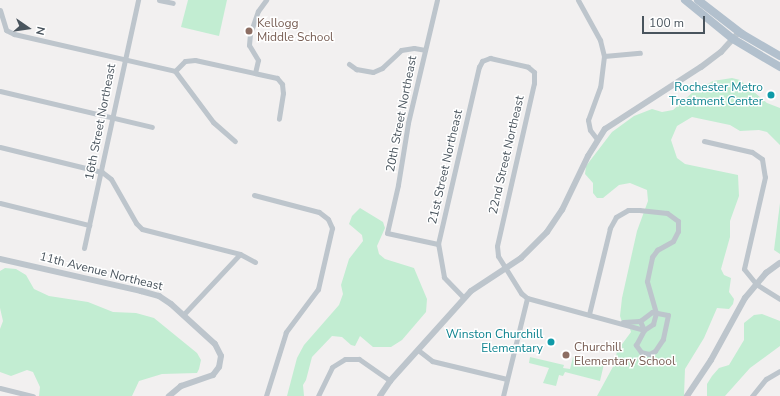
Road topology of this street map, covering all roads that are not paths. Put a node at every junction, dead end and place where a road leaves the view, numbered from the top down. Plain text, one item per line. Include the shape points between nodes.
1 (138, 0) edge
2 (159, 0) edge
3 (266, 0) edge
4 (437, 0) edge
5 (578, 0) edge
6 (685, 0) edge
7 (172, 3) dead end
8 (700, 3) edge
9 (0, 10) edge
10 (739, 32) junction
11 (733, 39) junction
12 (425, 50) junction
13 (640, 53) dead end
14 (604, 56) junction
15 (780, 56) edge
16 (124, 59) junction
17 (509, 62) joint
18 (349, 64) dead end
19 (780, 67) edge
20 (175, 71) junction
21 (255, 73) junction
22 (0, 91) edge
23 (113, 118) junction
24 (279, 119) dead end
25 (152, 127) dead end
26 (596, 140) junction
27 (235, 141) dead end
28 (704, 141) dead end
29 (0, 147) edge
30 (102, 172) junction
31 (254, 195) dead end
32 (0, 203) edge
33 (89, 225) junction
34 (438, 244) junction
35 (84, 248) dead end
36 (240, 254) junction
37 (0, 259) edge
38 (256, 262) dead end
39 (780, 263) edge
40 (505, 268) junction
41 (756, 284) junction
42 (464, 298) junction
43 (527, 298) junction
44 (780, 299) edge
45 (656, 313) junction
46 (590, 314) junction
47 (183, 315) junction
48 (640, 321) junction
49 (623, 322) junction
50 (644, 330) junction
51 (418, 350) junction
52 (780, 371) edge
53 (507, 379) junction
54 (390, 381) junction
55 (0, 388) edge
56 (34, 396) edge
57 (169, 396) edge
58 (266, 396) edge
59 (318, 396) edge
60 (380, 396) edge
61 (503, 396) edge
62 (687, 396) edge
63 (752, 396) edge

1 - 16 street, 16th Street Northeast
2 - 7 street
3 - 21 street via 258,12 250,34 249,45 258,60
4 - 12 street, 20th Street Northeast
5 - 14 street via 600,40
6 - 8 main road
8 - 10 main road
8 - 11 main road
9 - 16 street via 9,32
10 - 11 street
10 - 15 main road
11 - 19 main road
11 - 26 street via 702,67 615,120
12 - 18 street via 401,50 382,68 373,72 356,69
12 - 34 street, 20th Street Northeast via 387,233
13 - 14 street
14 - 26 street via 600,87 588,120
16 - 20 street
16 - 23 street, 16th Street Northeast
17 - 34 street, 21st Street Northeast via 485,58 480,64
17 - 40 street, 22nd Street Northeast via 532,69 535,77 498,238 496,251
20 - 21 street via 182,64 192,60
20 - 27 street via 213,122
21 - 24 street via 277,78 282,84 283,98
22 - 23 street
23 - 25 street
23 - 30 street, 16th Street Northeast
26 - 40 street via 556,220 530,250
28 - 41 street via 752,152 758,155 764,165 765,177 744,264 746,273
29 - 30 street
30 - 33 street, 16th Street Northeast
30 - 36 street via 111,179 136,223 142,228
31 - 58 street via 319,212 328,219 332,228 318,289 286,332
32 - 33 street
33 - 35 street, 16th Street Northeast
34 - 42 street, 21st Street Northeast via 444,277
36 - 38 street
36 - 47 street
37 - 47 street, 11th Avenue Northeast via 151,294 166,300
39 - 41 street
40 - 42 street via 479,284
40 - 43 street
41 - 44 street
41 - 62 street
42 - 51 street
43 - 46 street
43 - 53 street
45 - 46 street via 647,282 652,257 657,250 673,241 679,225 671,214 628,210 612,222
45 - 48 street via 649,313
45 - 50 street via 652,324
45 - 50 street via 666,313 669,319 659,347 649,354 641,352 636,345
46 - 49 street
47 - 57 street, 11th Avenue Northeast via 218,348 220,361 213,375 181,386
48 - 49 street
48 - 50 street
49 - 50 street via 628,327
51 - 53 street via 432,361
51 - 54 street
52 - 63 street via 766,379
53 - 61 street
54 - 59 street via 360,359 345,359 332,367
54 - 60 street
55 - 56 street

